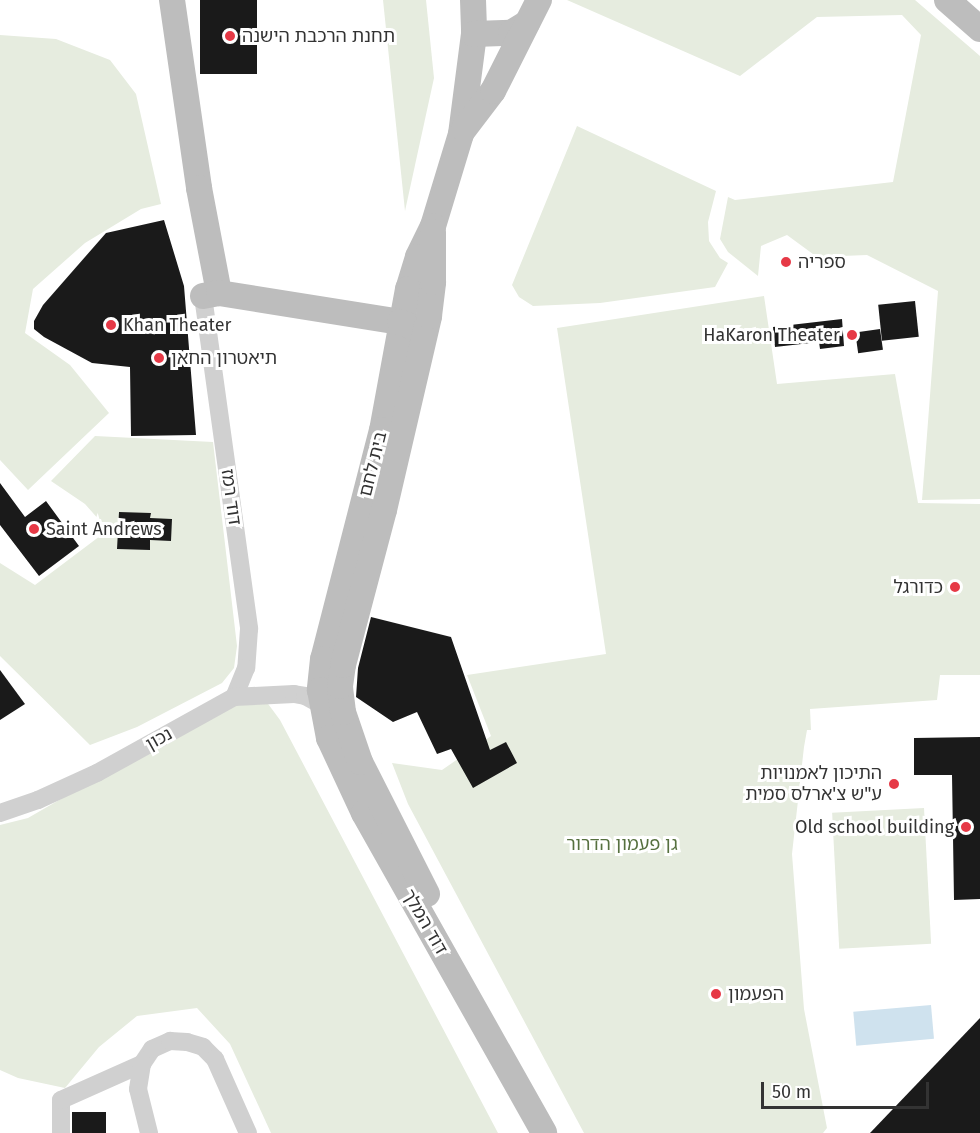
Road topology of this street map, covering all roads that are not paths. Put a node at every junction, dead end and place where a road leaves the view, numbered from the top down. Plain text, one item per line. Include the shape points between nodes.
1 (172, 0) edge
2 (473, 0) edge
3 (539, 0) edge
4 (947, 0) edge
5 (527, 23) junction
6 (980, 29) edge
7 (474, 34) junction
8 (461, 134) junction
9 (433, 226) junction
10 (211, 294) junction
11 (400, 322) junction
12 (425, 335) junction
13 (234, 696) junction
14 (331, 704) junction
15 (0, 813) edge
16 (142, 1064) junction
17 (61, 1133) edge
18 (149, 1133) edge
19 (248, 1133) edge
20 (544, 1133) edge
21 (561, 1133) edge

1 - 10 street, דוד רמז
2 - 7 street, בית לחם
3 - 5 street
4 - 6 street
5 - 7 street via 511,33
5 - 8 street via 493,91
7 - 8 street, בית לחם via 478,73 467,101
8 - 9 street, בית לחם
9 - 11 street, בית לחם via 413,271
9 - 12 street, בית לחם via 433,282
10 - 11 street
10 - 13 street, דוד רמז via 249,629 246,668
11 - 12 street
11 - 14 street, בית לחם via 382,430 323,659 320,678
12 - 14 street, בית לחם via 384,510
13 - 14 street, נכון via 294,694
13 - 15 street, נכון via 96,773
14 - 20 street, דוד המלך via 334,751 364,813
14 - 21 street, דוד המלך via 390,823
16 - 17 street via 61,1100
16 - 18 street via 138,1089
16 - 19 street via 152,1049 170,1041 203,1047 215,1059

